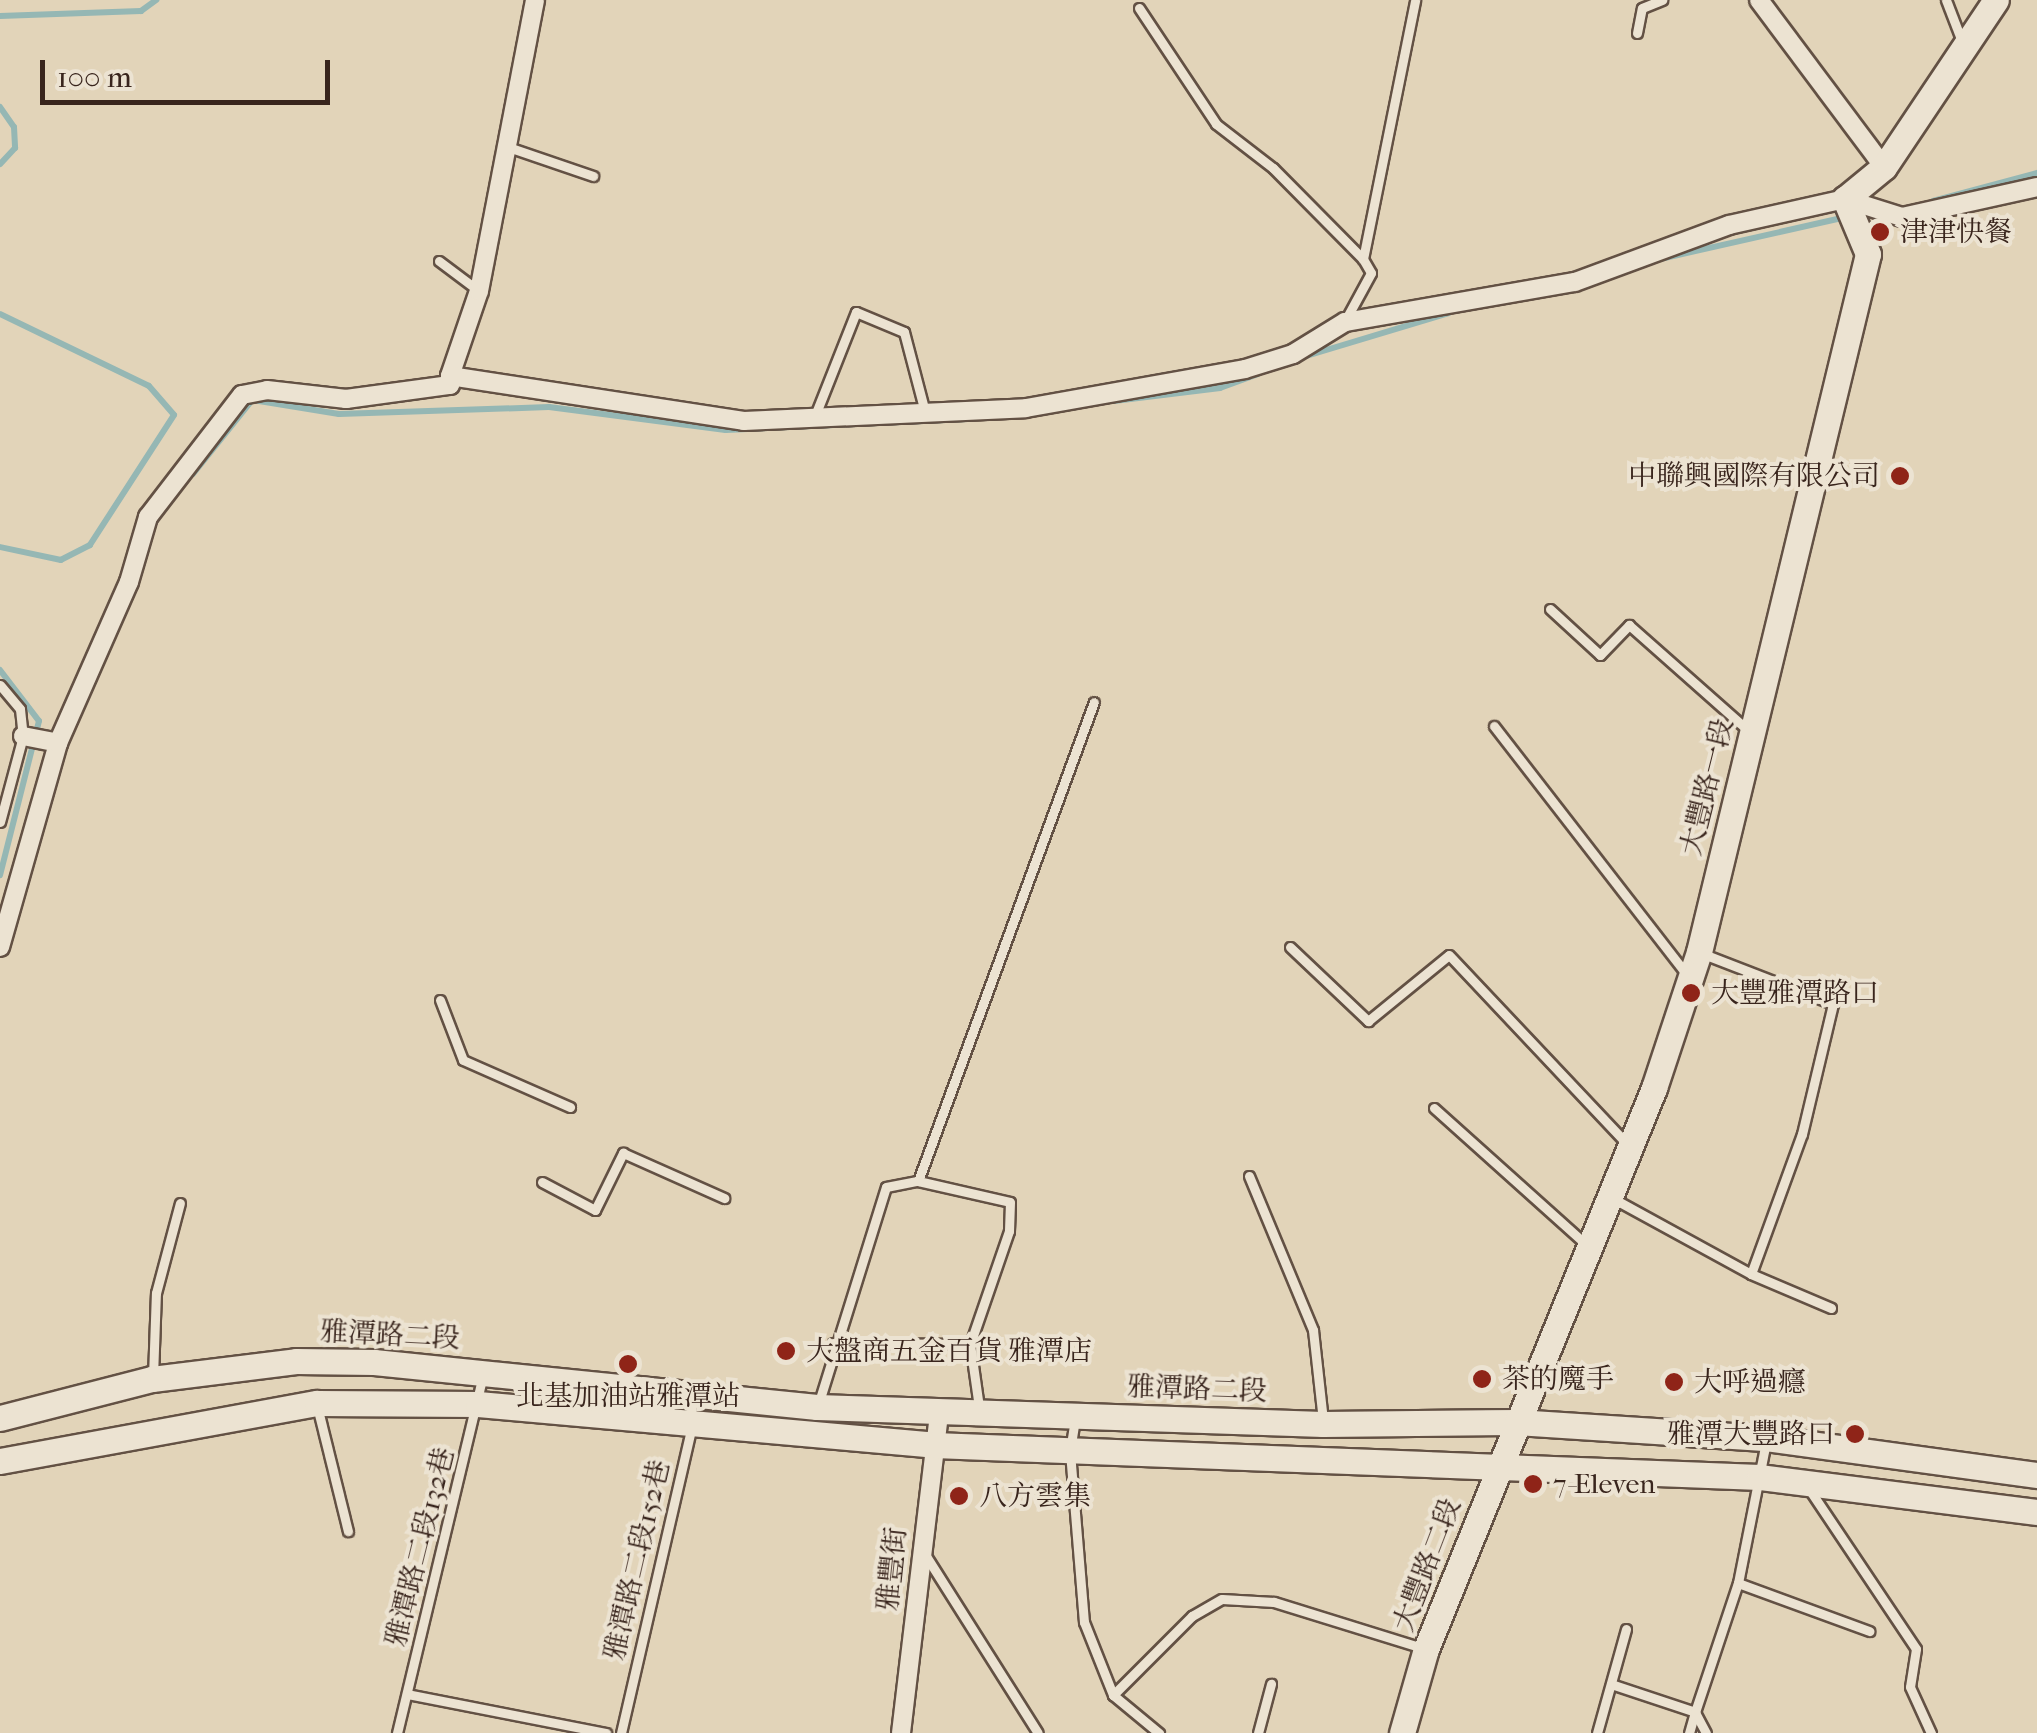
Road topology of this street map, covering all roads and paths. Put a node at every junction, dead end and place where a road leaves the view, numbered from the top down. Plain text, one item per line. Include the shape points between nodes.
1 (536, 0) edge
2 (1415, 0) edge
3 (1662, 0) edge
4 (1759, 0) edge
5 (1946, 0) edge
6 (1996, 0) edge
7 (1139, 8) dead end
8 (1637, 33) dead end
9 (1964, 47) junction
10 (508, 147) junction
11 (1884, 167) junction
12 (593, 176) dead end
13 (2037, 187) edge
14 (1845, 199) junction
15 (1363, 259) junction
16 (439, 261) dead end
17 (479, 290) junction
18 (1345, 322) junction
19 (450, 376) junction
20 (926, 415) junction
21 (813, 420) junction
22 (1550, 609) dead end
23 (0, 685) edge
24 (1094, 702) dead end
25 (1494, 726) dead end
26 (1752, 734) junction
27 (23, 736) junction
28 (58, 743) junction
29 (0, 822) edge
30 (0, 947) edge
31 (1290, 948) dead end
32 (1699, 952) junction
33 (1690, 978) junction
34 (440, 1000) dead end
35 (570, 1107) dead end
36 (1434, 1108) dead end
37 (1630, 1147) junction
38 (1250, 1176) dead end
39 (918, 1180) junction
40 (542, 1182) dead end
41 (1611, 1197) junction
42 (724, 1198) dead end
43 (180, 1203) dead end
44 (1590, 1248) junction
45 (1750, 1274) junction
46 (1832, 1308) dead end
47 (833, 1343) junction
48 (970, 1344) junction
49 (483, 1370) junction
50 (152, 1380) junction
51 (691, 1397) junction
52 (316, 1403) junction
53 (478, 1404) junction
54 (817, 1407) junction
55 (938, 1412) junction
56 (980, 1412) junction
57 (1075, 1414) junction
58 (0, 1418) edge
59 (1517, 1422) junction
60 (1323, 1424) junction
61 (692, 1426) junction
62 (1766, 1438) junction
63 (934, 1445) junction
64 (1070, 1452) junction
65 (0, 1462) edge
66 (1497, 1469) junction
67 (2037, 1474) edge
68 (1758, 1477) junction
69 (1805, 1483) junction
70 (2037, 1512) edge
71 (348, 1530) dead end
72 (922, 1549) junction
73 (1738, 1583) junction
74 (1626, 1629) dead end
75 (1868, 1630) dead end
76 (1426, 1649) junction
77 (1271, 1684) dead end
78 (1611, 1684) junction
79 (408, 1694) junction
80 (1113, 1695) junction
81 (1695, 1712) junction
82 (397, 1733) edge
83 (606, 1733) edge
84 (621, 1733) edge
85 (901, 1733) edge
86 (1038, 1733) edge
87 (1158, 1733) edge
88 (1258, 1733) edge
89 (1402, 1733) edge
90 (1597, 1733) edge
91 (1689, 1733) edge
92 (1706, 1733) edge
93 (1930, 1733) edge

1 - 10 street
2 - 15 lane
3 - 8 lane via 1642,8
4 - 11 street
5 - 9 lane
6 - 9 street
7 - 15 lane via 1216,124 1273,168
9 - 11 street
10 - 12 lane
10 - 17 street
11 - 14 street
13 - 14 street via 1902,217
14 - 18 street via 1728,225 1575,282
14 - 26 street, 大豐路一段 via 1868,254
15 - 18 lane via 1371,273
16 - 17 lane
17 - 19 street
18 - 20 street via 1294,354 1246,369 1026,408
19 - 21 street via 744,421
19 - 28 street via 450,385 346,399 268,390 242,395 148,517 129,582
20 - 21 street
20 - 21 lane via 904,332 856,312
22 - 26 lane via 1600,654 1629,625
23 - 27 lane via 20,708
24 - 39 lane
25 - 33 lane
26 - 32 street, 大豐路一段
27 - 28 street
27 - 29 lane
28 - 30 street
31 - 37 lane via 1368,1021 1448,955
32 - 33 street, 大豐路一段
32 - 45 lane via 1832,1004 1802,1134
33 - 37 street, 大豐路一段
34 - 35 lane via 463,1060
36 - 44 lane
37 - 41 street, 大豐路一段
38 - 60 lane via 1313,1330
39 - 47 lane via 886,1187
39 - 48 lane via 1010,1202 1008,1231
40 - 42 lane via 595,1210 624,1152
41 - 44 street, 大豐路一段
41 - 45 lane
43 - 50 lane via 156,1294
44 - 59 street, 大豐路一段
45 - 46 lane
47 - 48 lane
47 - 54 lane
48 - 56 lane
49 - 50 street, 雅潭路二段 via 296,1361
49 - 51 street, 雅潭路二段
49 - 53 lane, 雅潭路二段132巷
50 - 58 street, 雅潭路二段
51 - 54 street, 雅潭路二段
51 - 61 lane, 雅潭路二段152巷
52 - 53 street
52 - 65 street
52 - 71 lane
53 - 61 street
53 - 79 lane, 雅潭路二段132巷
54 - 55 street, 雅潭路二段
55 - 56 street, 雅潭路二段
55 - 63 street, 雅豐街
56 - 57 street, 雅潭路二段
57 - 60 street, 雅潭路二段
57 - 64 lane
59 - 60 street, 雅潭路二段
59 - 62 street, 雅潭路二段
59 - 66 street, 大豐路二段
61 - 63 street
61 - 84 lane, 雅潭路二段152巷
62 - 67 street, 雅潭路二段
62 - 68 lane
63 - 64 street
63 - 72 street, 雅豐街
64 - 66 street
64 - 80 lane via 1084,1622
66 - 68 street
66 - 76 street, 大豐路二段
68 - 69 street
68 - 73 lane
69 - 70 street
69 - 93 lane via 1916,1649 1910,1687
72 - 85 street, 雅豐街
72 - 86 lane
73 - 75 lane
73 - 81 lane
74 - 78 lane
76 - 80 lane via 1274,1602 1222,1599 1192,1616
76 - 89 street, 大豐路二段
77 - 88 lane
78 - 81 lane
78 - 90 lane
79 - 82 lane, 雅潭路二段132巷
79 - 83 lane
80 - 87 lane
81 - 91 lane
81 - 92 lane

